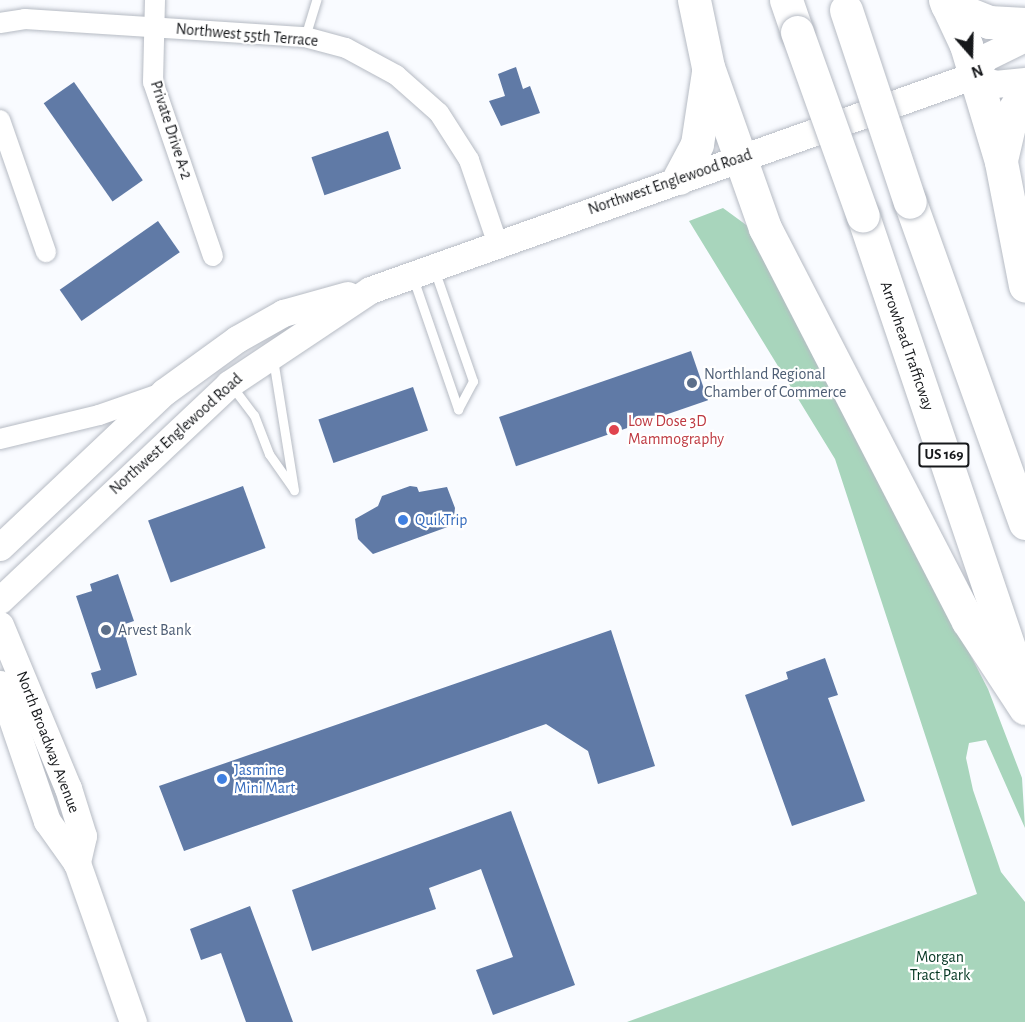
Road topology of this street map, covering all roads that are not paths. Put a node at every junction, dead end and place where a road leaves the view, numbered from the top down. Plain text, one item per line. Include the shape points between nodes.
1 (155, 0) edge
2 (316, 0) edge
3 (694, 0) edge
4 (786, 0) edge
5 (946, 3) edge
6 (845, 5) edge
7 (0, 23) edge
8 (1025, 24) edge
9 (152, 27) junction
10 (304, 37) junction
11 (1025, 38) edge
12 (708, 67) junction
13 (972, 76) junction
14 (1025, 81) edge
15 (1025, 92) edge
16 (0, 120) edge
17 (741, 158) junction
18 (1001, 162) junction
19 (679, 178) junction
20 (497, 242) junction
21 (45, 252) dead end
22 (213, 256) dead end
23 (422, 269) junction
24 (1025, 286) edge
25 (370, 290) junction
26 (272, 353) junction
27 (229, 384) junction
28 (164, 392) junction
29 (0, 439) edge
30 (1025, 524) edge
31 (0, 547) edge
32 (0, 600) edge
33 (0, 625) edge
34 (0, 684) edge
35 (1025, 694) edge
36 (5, 706) edge
37 (1025, 708) edge
38 (77, 863) junction
39 (132, 1022) edge

1 - 9 street, Private Drive A-2
2 - 10 lane
3 - 12 highway
4 - 35 highway, Arrowhead Trafficway / US 169, bridge
5 - 8 highway via 989,22
5 - 13 highway via 966,45
6 - 30 highway, US 169, bridge via 910,202
7 - 9 street, Northwest 55th Terrace via 25,19
9 - 10 street, Northwest 55th Terrace
9 - 22 street, Private Drive A-2 via 153,82
10 - 20 street, Northwest 55th Terrace via 372,59 439,113 469,160
11 - 13 main road, Northwest Englewood Road via 986,57
12 - 17 highway
12 - 19 highway via 697,144
13 - 14 main road via 995,84
13 - 17 main road, Northwest Englewood Road
13 - 18 highway
15 - 18 highway via 1012,113
16 - 21 street
17 - 19 main road, Northwest Englewood Road
17 - 37 highway via 765,228 968,621
18 - 24 highway
19 - 20 main road, Northwest Englewood Road
20 - 23 main road, Northwest Englewood Road
23 - 23 lane via 458,409 473,381
23 - 25 main road, Northwest Englewood Road
25 - 26 main road, Northwest Englewood Road
25 - 28 main road, Northwest Englewood Road via 283,313 237,339
26 - 27 main road, Northwest Englewood Road
26 - 27 lane via 294,489 269,453 254,415
27 - 32 main road, Northwest Englewood Road
28 - 29 street via 99,415
28 - 31 main road, Northwest Englewood Road
33 - 38 main road, North Broadway Avenue via 68,788 83,836
34 - 36 main road, North Broadway Avenue
36 - 38 main road, North Broadway Avenue via 47,821
38 - 39 main road, North Broadway Avenue

